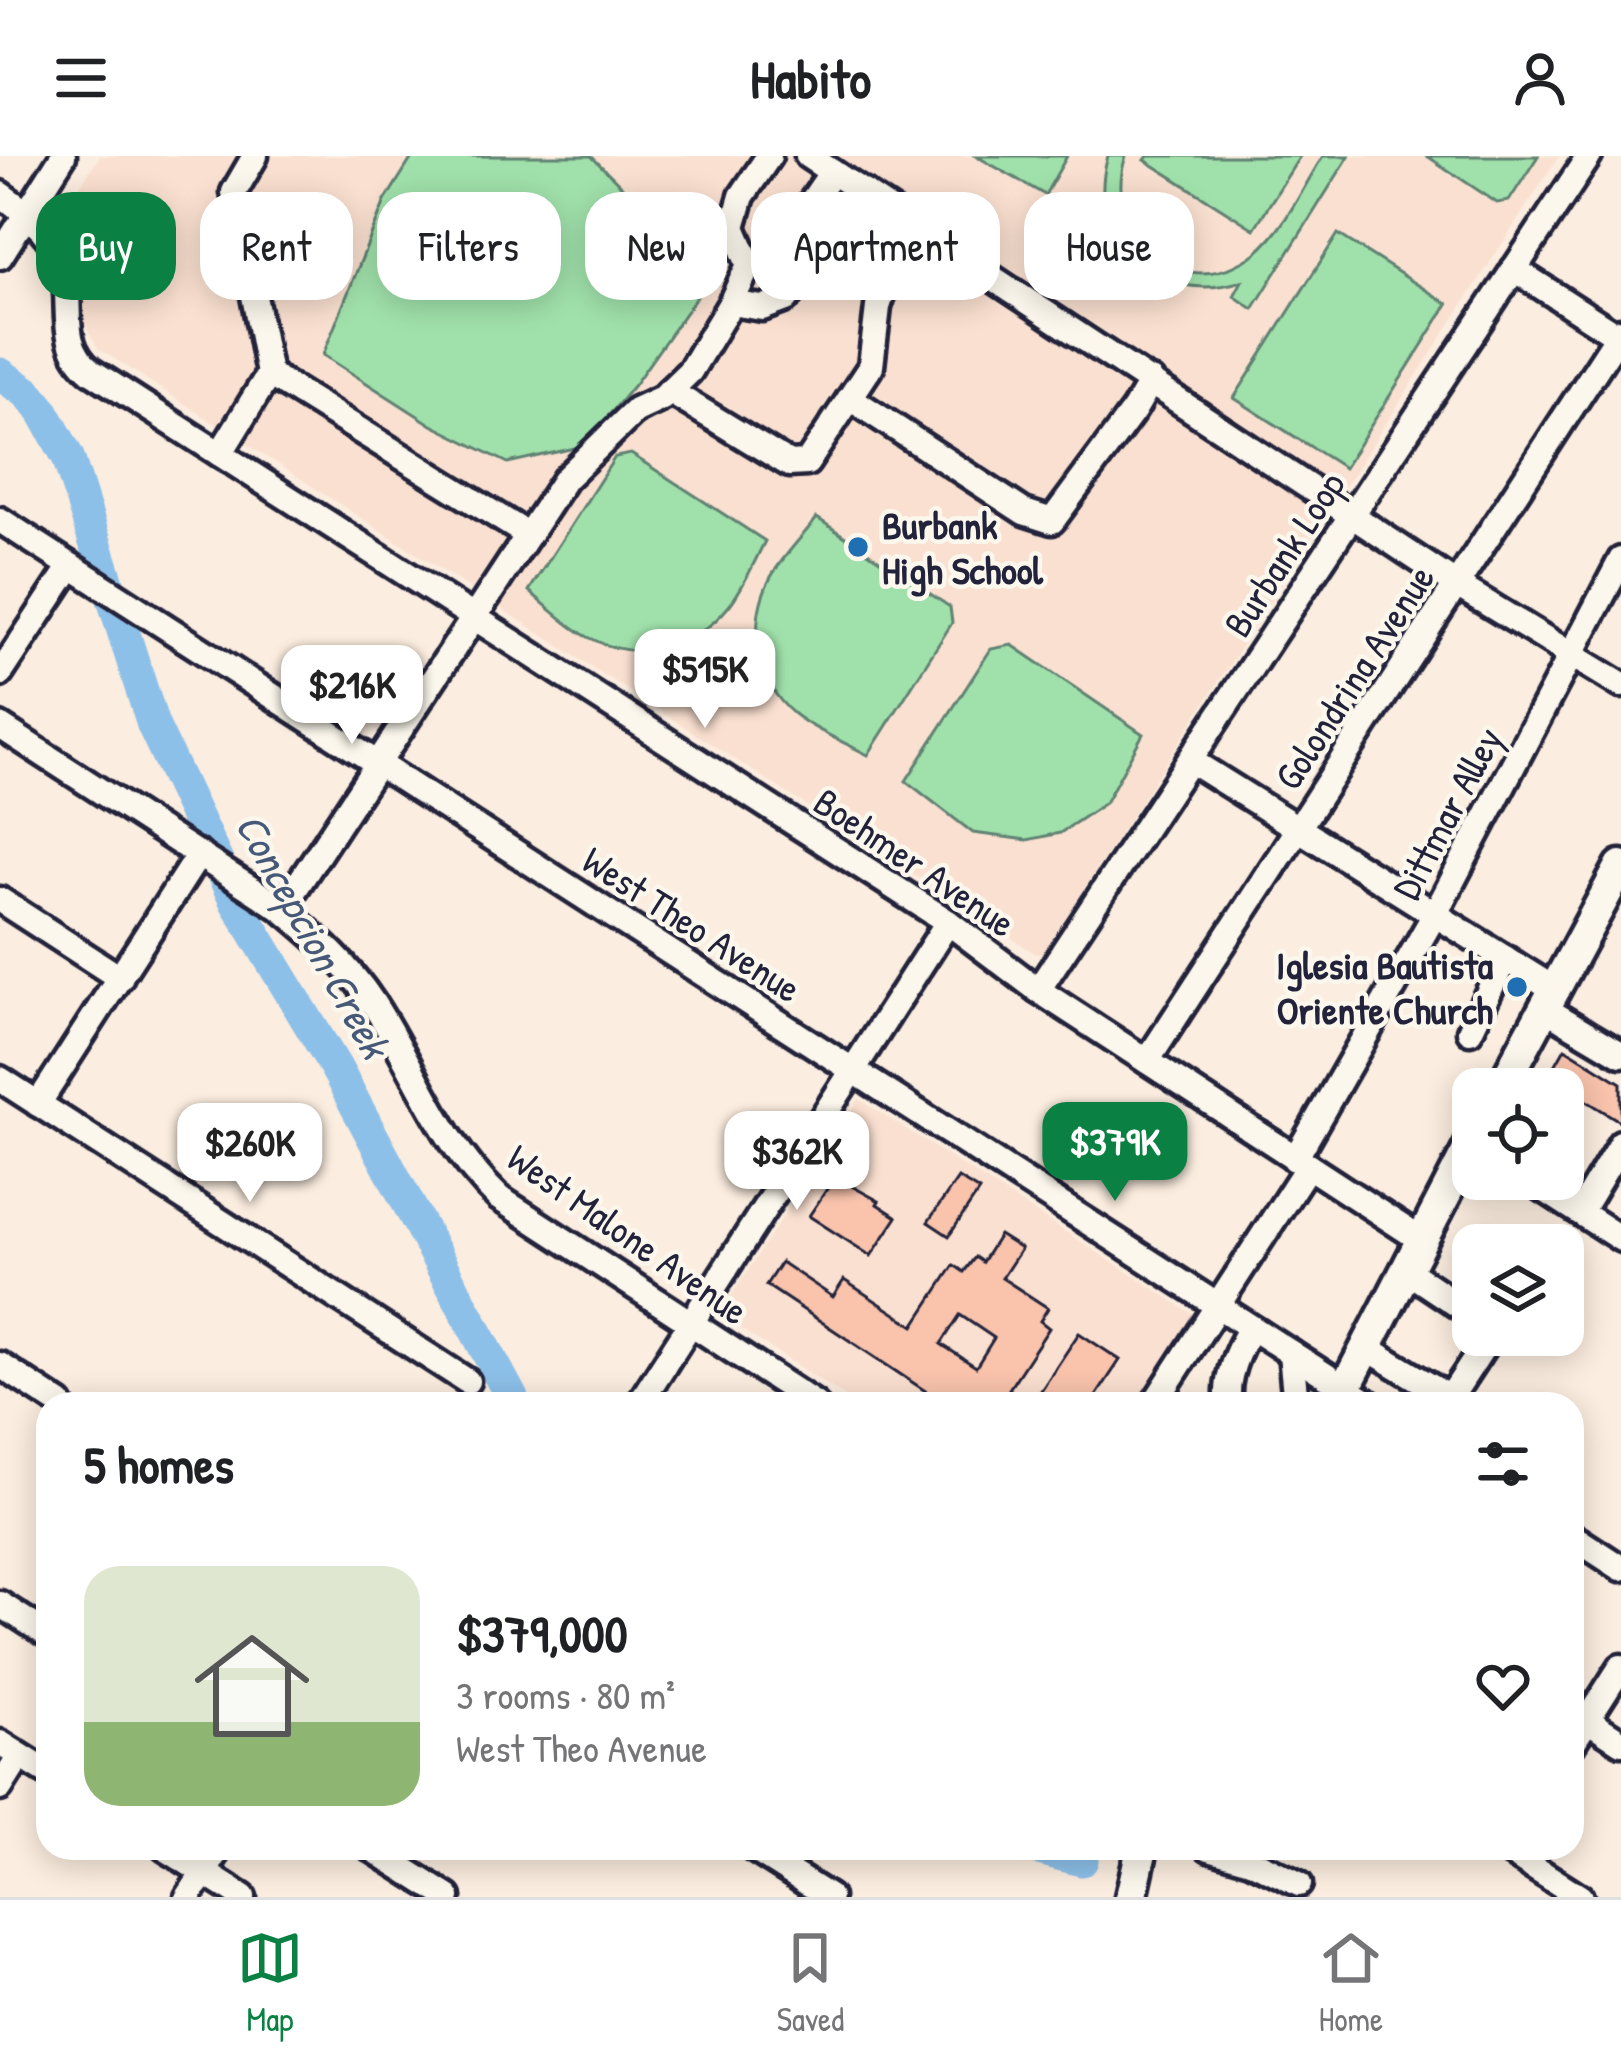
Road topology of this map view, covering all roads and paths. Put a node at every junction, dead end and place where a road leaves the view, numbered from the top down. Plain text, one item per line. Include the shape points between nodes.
1 (63, 156) edge
2 (255, 156) edge
3 (769, 156) edge
4 (808, 156) edge
5 (1589, 156) edge
6 (832, 172) junction
7 (863, 192) edge
8 (0, 194) edge
9 (27, 212) junction
10 (0, 256) edge
11 (749, 265) junction
12 (1514, 269) junction
13 (1000, 282) edge
14 (783, 300) edge
15 (880, 300) edge
16 (731, 303) junction
17 (1620, 335) edge
18 (268, 374) junction
19 (1151, 380) junction
20 (669, 391) junction
21 (850, 398) junction
22 (220, 454) junction
23 (1354, 513) junction
24 (0, 520) edge
25 (528, 535) junction
26 (1621, 560) edge
27 (67, 563) junction
28 (1457, 585) junction
29 (473, 618) junction
30 (1569, 656) junction
31 (0, 674) edge
32 (1621, 685) edge
33 (0, 726) edge
34 (1191, 760) junction
35 (377, 763) junction
36 (1300, 828) junction
37 (199, 854) junction
38 (1621, 866) edge
39 (0, 900) edge
40 (273, 903) junction
41 (1435, 914) junction
42 (948, 922) junction
43 (1505, 958) junction
44 (120, 978) junction
45 (1037, 990) junction
46 (1549, 999) junction
47 (1470, 1031) dead end
48 (1621, 1054) edge
49 (1147, 1061) junction
50 (1512, 1068) edge
51 (853, 1070) junction
52 (0, 1079) edge
53 (38, 1104) junction
54 (1621, 1143) edge
55 (1302, 1162) junction
56 (1452, 1184) edge
57 (1560, 1200) edge
58 (1580, 1213) junction
59 (1621, 1239) edge
60 (1423, 1240) junction
61 (1407, 1271) junction
62 (1452, 1301) edge
63 (1216, 1305) junction
64 (690, 1324) junction
65 (1251, 1328) junction
66 (1367, 1348) junction
67 (1477, 1356) edge
68 (1292, 1362) junction
69 (0, 1365) edge
70 (467, 1381) dead end
71 (42, 1392) edge
72 (647, 1392) edge
73 (796, 1392) edge
74 (1162, 1392) edge
75 (1227, 1392) edge
76 (1292, 1392) edge
77 (1340, 1392) edge
78 (1353, 1392) edge
79 (1440, 1392) edge
80 (1454, 1392) edge
81 (1584, 1544) edge
82 (1621, 1568) edge
83 (0, 1604) edge
84 (36, 1627) edge
85 (1621, 1667) edge
86 (1584, 1710) edge
87 (1584, 1718) edge
88 (1621, 1742) edge
89 (10, 1749) edge
90 (36, 1765) edge
91 (0, 1788) edge
92 (184, 1860) edge
93 (212, 1860) edge
94 (390, 1860) edge
95 (771, 1860) edge
96 (1139, 1860) edge
97 (1247, 1860) edge
98 (1523, 1860) edge
99 (204, 1873) junction
100 (1299, 1884) dead end
101 (188, 1897) edge
102 (242, 1897) edge
103 (448, 1897) edge
104 (829, 1897) edge
105 (1131, 1897) edge
106 (1580, 1897) edge

1 - 9 street
2 - 18 street via 234,192
3 - 11 street via 733,227
4 - 6 street
5 - 12 street, Burbank Loop
6 - 7 street
6 - 11 street via 773,258
8 - 9 street
9 - 10 street
9 - 22 street, Boehmer Avenue via 62,262 67,331 80,362
11 - 16 street
12 - 17 street
12 - 23 street, Burbank Loop
13 - 19 street
14 - 16 street via 762,308
15 - 21 street via 872,366
16 - 20 street
17 - 28 street, Golondrina Avenue
18 - 22 street
18 - 25 street
19 - 21 street via 1052,521 1024,512
19 - 23 street
20 - 21 street via 790,464 807,464
20 - 25 street via 635,410 565,479
22 - 29 street, Boehmer Avenue
23 - 28 street
23 - 34 street, Burbank Loop
24 - 27 street, West Theo Avenue
25 - 29 street
26 - 30 street, Dittmar Alley
27 - 31 street
27 - 35 street, West Theo Avenue
28 - 30 street
28 - 36 street, Golondrina Avenue
29 - 35 street
29 - 42 street, Boehmer Avenue
30 - 32 street
30 - 41 street, Dittmar Alley
33 - 37 street, West Malone Avenue
34 - 36 street
34 - 45 street, Burbank Loop
35 - 40 street
35 - 51 street, West Theo Avenue
36 - 41 street
36 - 49 street, Golondrina Avenue
37 - 40 street, West Malone Avenue
37 - 44 street
38 - 46 main road
39 - 44 street
40 - 64 street, West Malone Avenue via 322,941 374,1004 436,1121 480,1179
41 - 43 street
41 - 55 street, Dittmar Alley
42 - 45 street, Boehmer Avenue
42 - 51 street
43 - 46 street
43 - 47 street
44 - 53 street
45 - 49 street, Boehmer Avenue
46 - 48 street
46 - 50 main road
49 - 55 street, Boehmer Avenue
51 - 63 street, West Theo Avenue
51 - 64 street
52 - 53 street
53 - 70 street
54 - 58 street
55 - 60 street, Boehmer Avenue
55 - 63 street, Dittmar Alley
56 - 60 main road
57 - 58 street
58 - 59 street
60 - 61 main road
61 - 62 street
61 - 66 main road
63 - 65 street, West Theo Avenue
63 - 74 street, Dittmar Alley
64 - 72 street
64 - 73 street, West Malone Avenue
65 - 68 street, West Theo Avenue
65 - 75 street
66 - 78 main road
66 - 79 street
67 - 80 street
68 - 76 street
68 - 77 street, West Theo Avenue
69 - 71 street
81 - 82 street
83 - 84 street
85 - 86 street
87 - 88 street
89 - 90 street
89 - 91 street
92 - 99 street
93 - 99 street
94 - 103 street
95 - 104 street
96 - 105 main road
97 - 100 street
98 - 106 street
99 - 101 street
99 - 102 street

